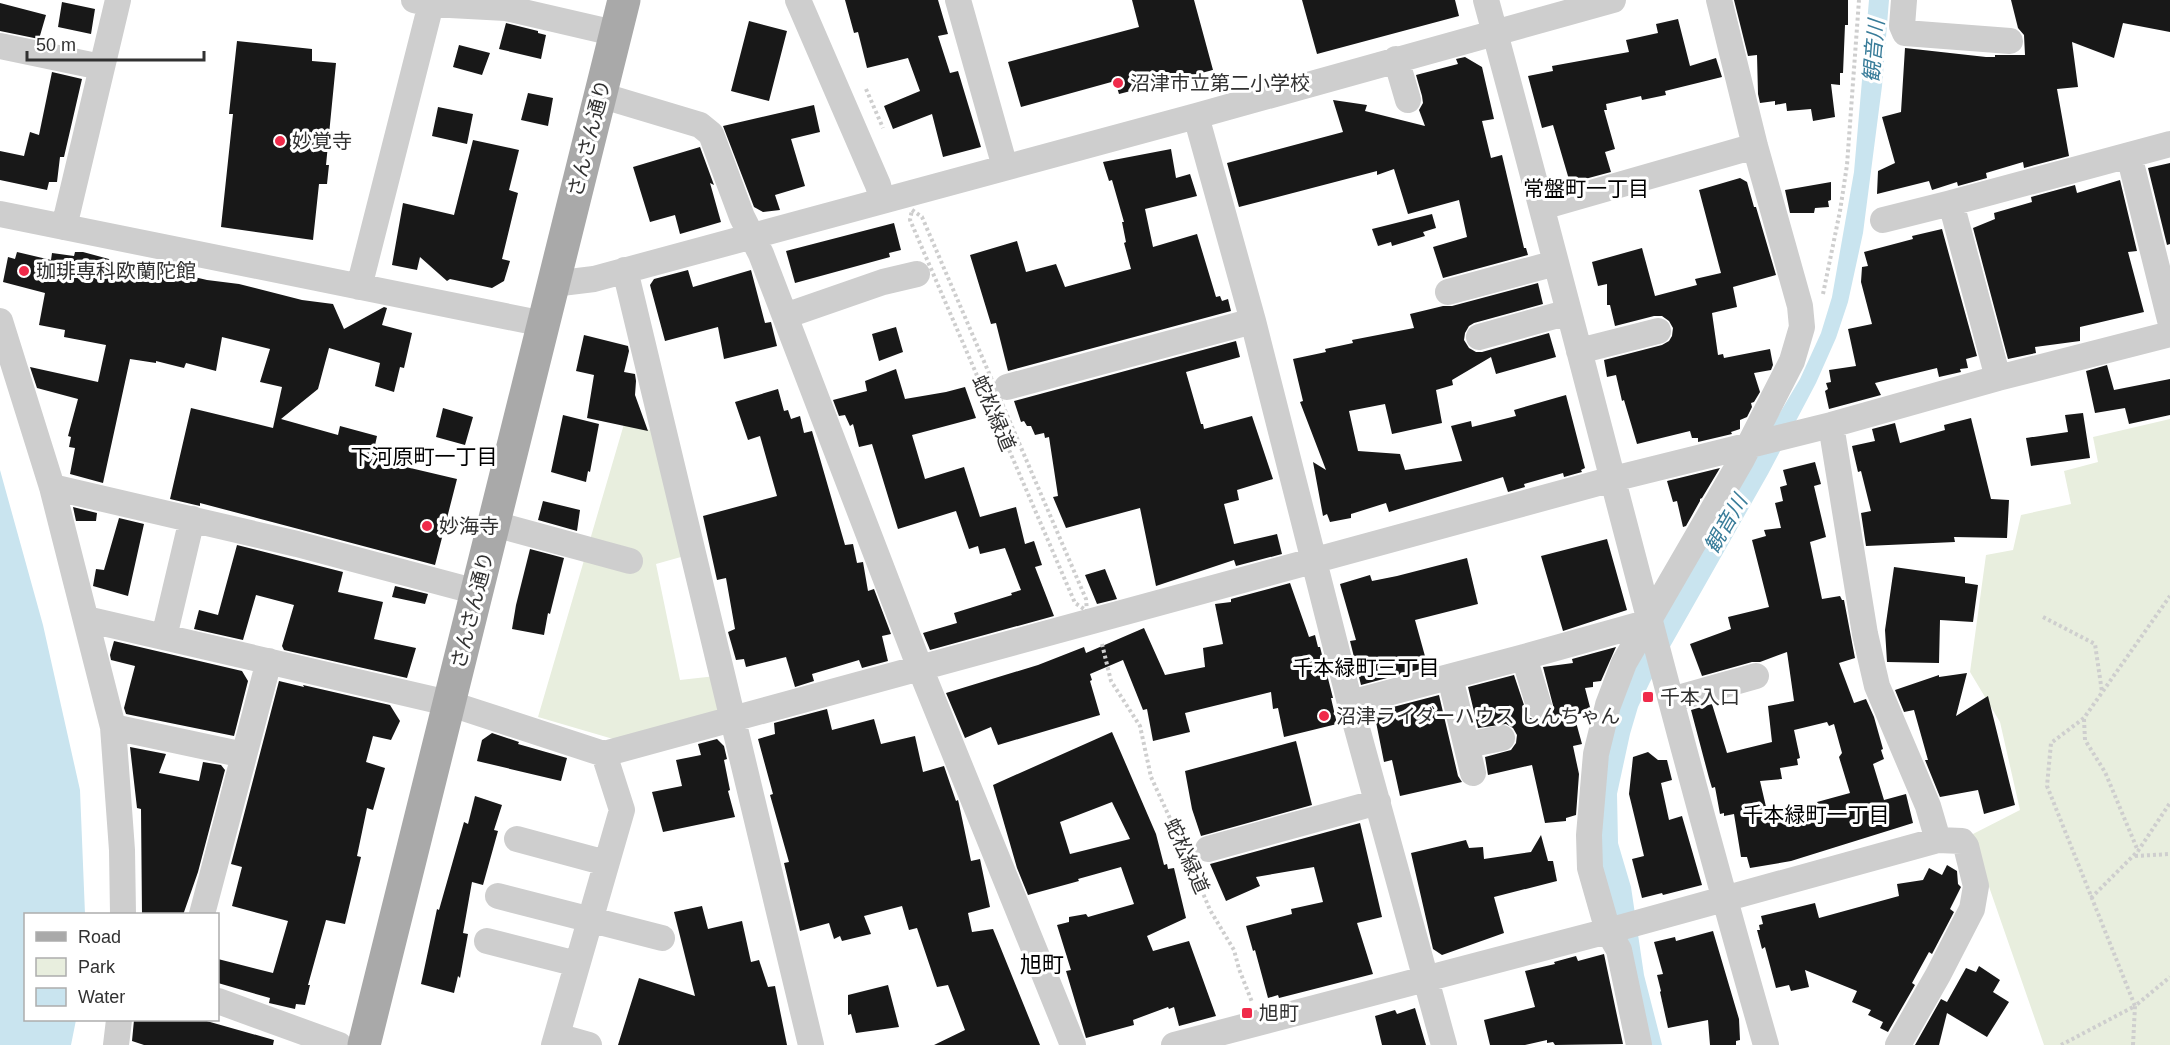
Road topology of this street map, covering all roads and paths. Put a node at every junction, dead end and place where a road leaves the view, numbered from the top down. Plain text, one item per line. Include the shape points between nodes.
1 (118, 0) edge
2 (624, 0) edge
3 (798, 0) edge
4 (958, 0) edge
5 (1486, 0) edge
6 (1613, 0) edge
7 (1719, 0) edge
8 (1859, 0) edge
9 (1904, 0) edge
10 (425, 1) edge
11 (507, 4) edge
12 (614, 33) junction
13 (1495, 33) junction
14 (2010, 41) dead end
15 (0, 46) edge
16 (1396, 60) junction
17 (101, 67) junction
18 (600, 95) junction
19 (1408, 100) dead end
20 (1196, 116) junction
21 (2170, 144) edge
22 (1755, 146) junction
23 (2129, 155) junction
24 (1005, 167) junction
25 (882, 200) junction
26 (1951, 203) junction
27 (1542, 207) junction
28 (912, 210) dead end
29 (0, 214) edge
30 (1883, 220) dead end
31 (64, 227) junction
32 (751, 235) junction
33 (1557, 263) junction
34 (625, 270) junction
35 (917, 274) dead end
36 (553, 284) junction
37 (359, 287) junction
38 (1448, 292) dead end
39 (1810, 311) junction
40 (1569, 312) junction
41 (785, 316) junction
42 (2170, 320) edge
43 (0, 321) edge
44 (1253, 321) junction
45 (544, 324) junction
46 (1658, 331) dead end
47 (2170, 334) edge
48 (1479, 337) dead end
49 (1580, 351) junction
50 (1998, 378) junction
51 (1007, 387) dead end
52 (1831, 424) junction
53 (1018, 442) dead end
54 (1752, 443) junction
55 (1008, 446) junction
56 (1612, 479) junction
57 (52, 487) junction
58 (1046, 506) dead end
59 (1036, 511) junction
60 (192, 519) junction
61 (494, 524) junction
62 (630, 561) dead end
63 (1313, 561) junction
64 (477, 592) junction
65 (2170, 596) edge
66 (1087, 611) dead end
67 (2043, 617) dead end
68 (86, 619) junction
69 (1650, 624) junction
70 (1098, 635) dead end
71 (164, 637) junction
72 (1524, 657) junction
73 (269, 661) junction
74 (920, 668) junction
75 (1756, 676) dead end
76 (1450, 677) junction
77 (2102, 693) junction
78 (1671, 700) junction
79 (448, 703) junction
80 (1350, 704) junction
81 (1539, 706) dead end
82 (733, 718) junction
83 (2084, 718) junction
84 (113, 727) junction
85 (1502, 738) dead end
86 (1467, 745) junction
87 (604, 754) junction
88 (244, 755) junction
89 (1473, 773) dead end
90 (1378, 802) junction
91 (2170, 802) edge
92 (517, 839) dead end
93 (1938, 840) junction
94 (1208, 849) dead end
95 (2138, 851) junction
96 (2170, 854) edge
97 (2134, 856) junction
98 (606, 863) junction
99 (498, 896) dead end
100 (1724, 898) junction
101 (2091, 898) junction
102 (123, 913) edge
103 (203, 913) edge
104 (590, 920) junction
105 (1611, 930) junction
106 (662, 938) dead end
107 (487, 941) dead end
108 (577, 964) junction
109 (2170, 977) edge
110 (1426, 978) junction
111 (219, 1001) edge
112 (2135, 1006) junction
113 (1254, 1009) dead end
114 (119, 1021) edge
115 (555, 1040) edge
116 (116, 1045) edge
117 (339, 1045) edge
118 (364, 1045) edge
119 (589, 1045) edge
120 (811, 1045) edge
121 (1073, 1045) edge
122 (1174, 1045) edge
123 (1444, 1045) edge
124 (1639, 1045) edge
125 (1766, 1045) edge
126 (1898, 1045) edge
127 (2061, 1045) edge
128 (2133, 1045) edge

1 - 17 street
2 - 12 main road, さんさん通り
3 - 25 street
4 - 24 street
5 - 13 street
6 - 13 street
7 - 22 street
8 - 39 path via 1847,165 1832,255
9 - 14 street via 1905,33
10 - 11 street
10 - 37 street
11 - 12 street
12 - 18 main road, さんさん通り
13 - 16 street
13 - 27 street
15 - 17 street
16 - 19 street
16 - 20 street
17 - 31 street
18 - 32 street via 708,129
18 - 36 main road, さんさん通り
20 - 24 street
20 - 44 street
21 - 23 street
22 - 27 street
22 - 39 street
23 - 26 street
23 - 42 street
24 - 25 street
25 - 32 street
26 - 30 street
26 - 50 street
27 - 33 street
28 - 55 path, 蛇松緑道 via 910,220
29 - 31 street
31 - 37 street
32 - 34 street
32 - 41 street
33 - 38 street
33 - 40 street
34 - 36 street
34 - 82 street
35 - 41 street
36 - 45 main road, さんさん通り
37 - 45 street
39 - 54 street via 1792,361
40 - 48 street
40 - 49 street
41 - 74 street
43 - 57 street
44 - 51 street
44 - 63 street
45 - 61 main road, さんさん通り
46 - 49 street
47 - 50 street
49 - 56 street
50 - 52 street
52 - 54 street
52 - 93 street via 1877,686 1928,806
53 - 55 path
54 - 56 street
54 - 69 street
55 - 59 path, 蛇松緑道
56 - 63 street
56 - 69 street
57 - 60 street
57 - 68 street
58 - 59 path
59 - 66 path, 蛇松緑道 via 1076,603
60 - 64 street
60 - 71 street
61 - 62 street
61 - 64 main road, さんさん通り
63 - 74 street
63 - 80 street
64 - 79 main road, さんさん通り
65 - 77 path
67 - 77 path via 2095,644
68 - 71 street
68 - 84 street
69 - 72 street
69 - 78 street
69 - 105 street via 1633,647 1616,682 1600,733 1594,772 1590,868
70 - 113 path, 蛇松緑道 via 1111,681 1140,726 1151,777 1210,910 1234,950
71 - 73 street
72 - 76 street
72 - 81 street
73 - 79 street
73 - 88 street
74 - 82 street
74 - 121 street
75 - 78 street
76 - 80 street
76 - 86 street
77 - 83 path
78 - 100 street
79 - 87 street
79 - 118 main road, さんさん通り
80 - 90 street
82 - 87 street
82 - 120 street
83 - 95 path via 2085,740 2105,772
83 - 101 path via 2051,743 2047,786
84 - 88 street
84 - 102 street
85 - 86 street
86 - 89 street
87 - 98 street via 622,810
88 - 103 street
90 - 94 street
90 - 110 street
91 - 95 path
92 - 98 street
93 - 100 street
93 - 126 street via 1962,841 1966,846 1976,886 1972,909
95 - 97 path
96 - 97 path
97 - 101 path
98 - 104 street
99 - 104 street
100 - 105 street
100 - 125 street
101 - 112 path
104 - 106 street
104 - 108 street
105 - 110 street
105 - 124 street via 1619,950
107 - 108 street
108 - 115 street
109 - 112 path
110 - 122 street
110 - 123 street
111 - 117 street
112 - 127 path
112 - 128 path
114 - 116 street
115 - 119 street

